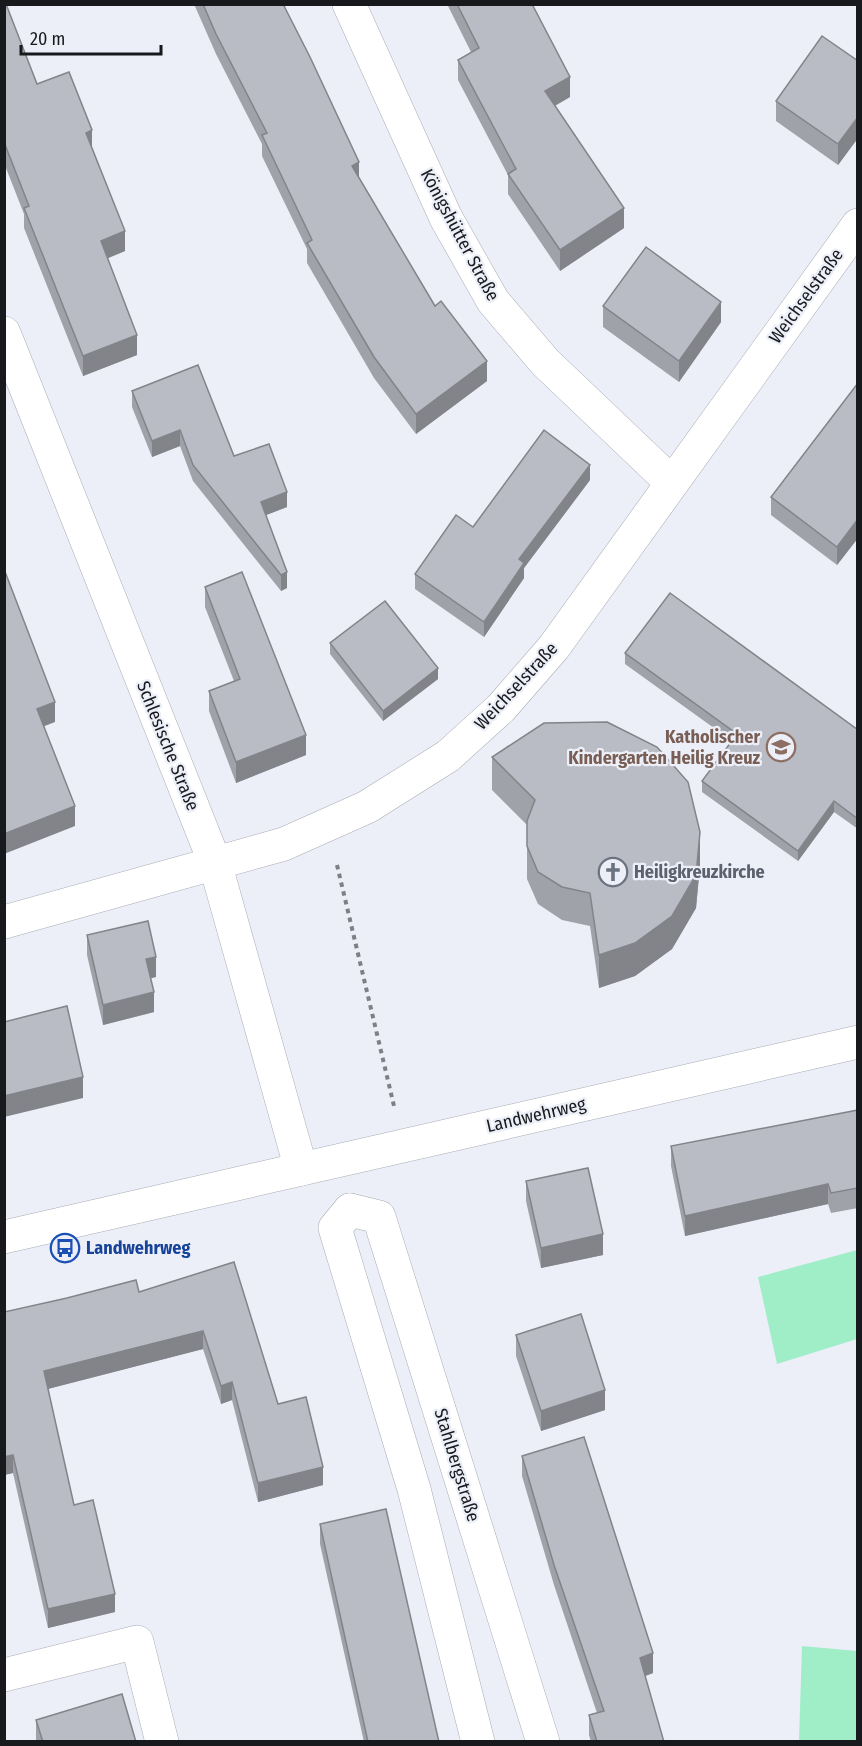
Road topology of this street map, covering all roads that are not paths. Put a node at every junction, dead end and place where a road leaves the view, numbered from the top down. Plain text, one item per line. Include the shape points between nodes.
1 (349, 4) edge
2 (858, 225) edge
3 (4, 333) edge
4 (671, 482) junction
5 (215, 863) junction
6 (4, 922) edge
7 (858, 1042) edge
8 (338, 1161) junction
9 (301, 1169) junction
10 (350, 1210) junction
11 (4, 1237) edge
12 (4, 1675) edge
13 (162, 1742) edge
14 (478, 1742) edge
15 (543, 1742) edge

1 - 4 street, Königshütter Straße via 446,218 493,301 545,362
2 - 4 street, Weichselstraße
3 - 5 street, Schlesische Straße
4 - 5 street, Weichselstraße via 554,647 501,708 448,756 367,807 328,826 284,844
5 - 6 street, Weichselstraße
5 - 9 street, Schlesische Straße
7 - 8 street, Landwehrweg
8 - 9 street, Landwehrweg
8 - 10 street
9 - 11 street, Landwehrweg
10 - 14 street via 335,1228 414,1489
10 - 15 street, Stahlbergstraße via 379,1217
12 - 13 street via 137,1642

